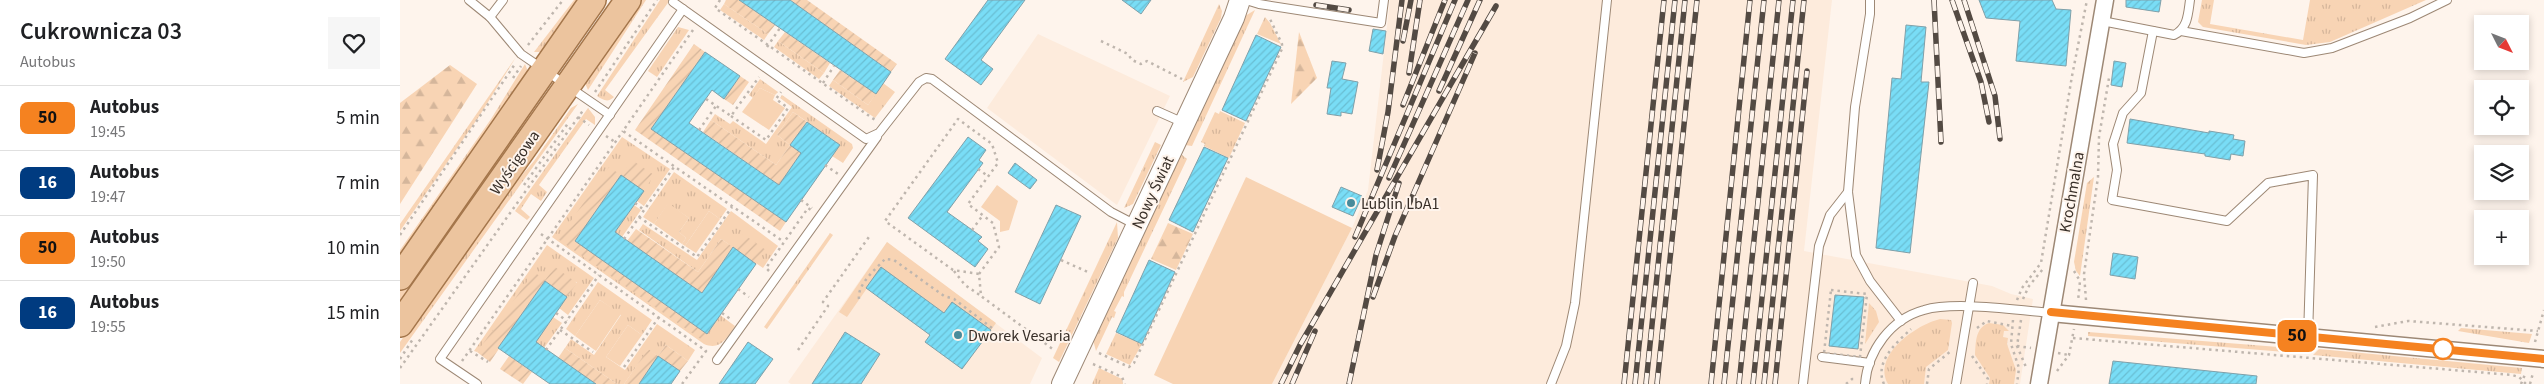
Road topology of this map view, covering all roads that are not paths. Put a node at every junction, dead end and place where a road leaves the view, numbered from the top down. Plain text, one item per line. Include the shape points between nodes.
1 (470, 0) edge
2 (503, 0) edge
3 (593, 0) edge
4 (628, 0) edge
5 (1240, 0) edge
6 (1246, 0) edge
7 (1384, 0) edge
8 (1607, 0) edge
9 (1870, 0) edge
10 (2105, 0) edge
11 (2190, 0) edge
12 (2447, 0) edge
13 (673, 2) dead end
14 (683, 9) junction
15 (490, 17) junction
16 (2102, 21) junction
17 (2153, 31) junction
18 (2182, 31) junction
19 (544, 70) junction
20 (567, 87) junction
21 (1157, 111) dead end
22 (610, 115) junction
23 (1184, 123) junction
24 (883, 129) junction
25 (1848, 192) junction
26 (1136, 225) junction
27 (400, 277) edge
28 (1972, 283) dead end
29 (1968, 307) junction
30 (2051, 312) junction
31 (1901, 321) junction
32 (400, 324) edge
33 (2308, 337) junction
34 (1822, 357) dead end
35 (2544, 359) edge
36 (717, 360) dead end
37 (1870, 362) junction
38 (477, 384) edge
39 (1062, 384) edge
40 (1551, 384) edge
41 (1803, 384) edge
42 (1865, 384) edge
43 (1956, 384) edge
44 (2039, 384) edge

1 - 15 lane
2 - 15 lane
3 - 19 main road, Wyścigowa
4 - 20 main road, Wyścigowa
5 - 23 street, Nowy Świat
6 - 7 lane via 1381,23
8 - 40 lane via 1575,303 1566,346
9 - 25 lane via 1855,107
10 - 16 street, Krochmalna
11 - 18 lane
12 - 18 lane via 2332,48 2304,53
13 - 14 lane
14 - 22 lane
14 - 24 lane via 866,139
15 - 19 lane via 522,54
16 - 17 lane
16 - 30 street, Krochmalna
17 - 18 lane via 2174,35
17 - 33 lane via 2141,93 2123,113 2113,144 2118,170 2112,200 2227,220 2268,182 2313,175
19 - 20 lane
19 - 27 main road, Wyścigowa
20 - 22 lane
20 - 32 main road, Wyścigowa
21 - 23 lane
22 - 38 lane via 440,359
23 - 26 street, Nowy Świat
24 - 26 lane via 919,82 932,79 1111,212
24 - 36 lane
25 - 31 lane via 1856,255 1870,281
25 - 41 lane via 1830,215 1819,246
26 - 39 street, Nowy Świat
28 - 29 lane
29 - 30 lane
29 - 31 lane via 1923,310
29 - 43 lane
30 - 33 street
30 - 44 street, Krochmalna
31 - 37 lane via 1884,336
33 - 35 street
34 - 37 lane
37 - 42 lane

